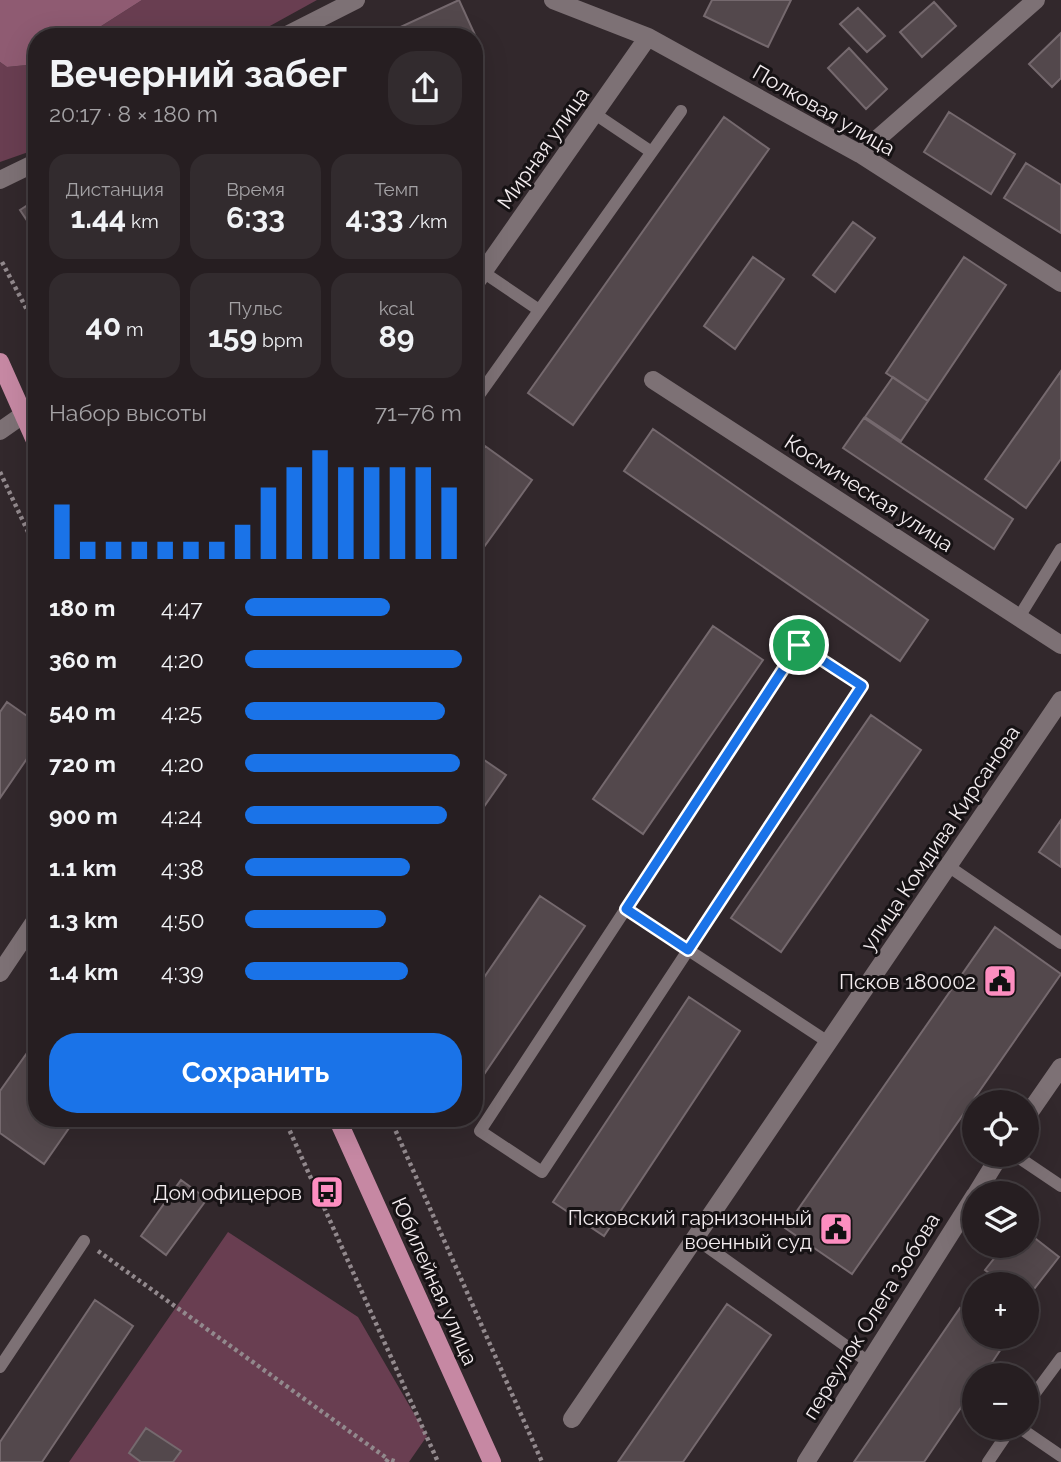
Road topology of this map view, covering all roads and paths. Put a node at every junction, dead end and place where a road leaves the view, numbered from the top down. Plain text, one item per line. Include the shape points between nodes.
1 (356, 0) edge
2 (553, 0) edge
3 (1037, 0) edge
4 (301, 28) edge
5 (648, 37) junction
6 (681, 111) dead end
7 (595, 114) junction
8 (650, 152) junction
9 (860, 154) junction
10 (28, 166) edge
11 (0, 180) edge
12 (1, 261) edge
13 (483, 273) edge
14 (483, 281) edge
15 (1061, 283) edge
16 (539, 310) junction
17 (28, 312) edge
18 (0, 362) edge
19 (653, 380) dead end
20 (483, 389) edge
21 (28, 407) edge
22 (28, 411) edge
23 (0, 431) edge
24 (0, 472) edge
25 (28, 532) edge
26 (1061, 549) edge
27 (1019, 617) junction
28 (1061, 645) edge
29 (1061, 700) edge
30 (948, 866) junction
31 (626, 909) junction
32 (28, 931) edge
33 (1061, 943) edge
34 (688, 950) junction
35 (0, 973) edge
36 (828, 1042) junction
37 (1061, 1068) edge
38 (1039, 1099) edge
39 (483, 1126) edge
40 (288, 1127) edge
41 (341, 1127) edge
42 (394, 1127) edge
43 (483, 1127) edge
44 (1033, 1167) edge
45 (1061, 1186) edge
46 (962, 1214) edge
47 (695, 1238) junction
48 (84, 1241) joint
49 (1061, 1358) edge
50 (867, 1361) junction
51 (0, 1367) edge
52 (1039, 1388) edge
53 (572, 1419) dead end
54 (1003, 1440) edge
55 (1038, 1440) edge
56 (1061, 1456) edge
57 (387, 1461) edge
58 (397, 1462) edge
59 (438, 1462) edge
60 (492, 1462) edge
61 (542, 1462) edge
62 (806, 1462) edge
63 (988, 1462) edge

1 - 4 street
2 - 5 street, Полковая улица
3 - 9 street
5 - 7 street, Мирная улица
5 - 9 street, Полковая улица
6 - 8 lane
7 - 8 lane
7 - 13 street, Мирная улица
8 - 16 lane
9 - 15 street, Полковая улица
10 - 11 street
12 - 17 path
14 - 16 lane
16 - 20 lane
18 - 21 main road
19 - 27 street, Космическая улица
22 - 23 street
24 - 25 path
26 - 27 lane
27 - 28 street, Космическая улица
29 - 30 street, улица Комдива Кирсанова
30 - 33 lane
30 - 36 street, улица Комдива Кирсанова
31 - 34 lane
31 - 34 lane via 799,645 862,686
31 - 39 lane
32 - 35 street
34 - 36 lane
34 - 43 lane via 542,1172 480,1131
36 - 47 street, улица Комдива Кирсанова
37 - 38 street
40 - 59 path
41 - 60 main road, Юбилейная улица
42 - 61 path
44 - 45 lane
46 - 50 street, переулок Олега Зобова
47 - 50 lane
47 - 53 street, улица Комдива Кирсанова
48 - 51 lane
48 - 57 path
49 - 52 lane
50 - 62 street, переулок Олега Зобова
54 - 63 lane
55 - 56 lane
57 - 58 path

